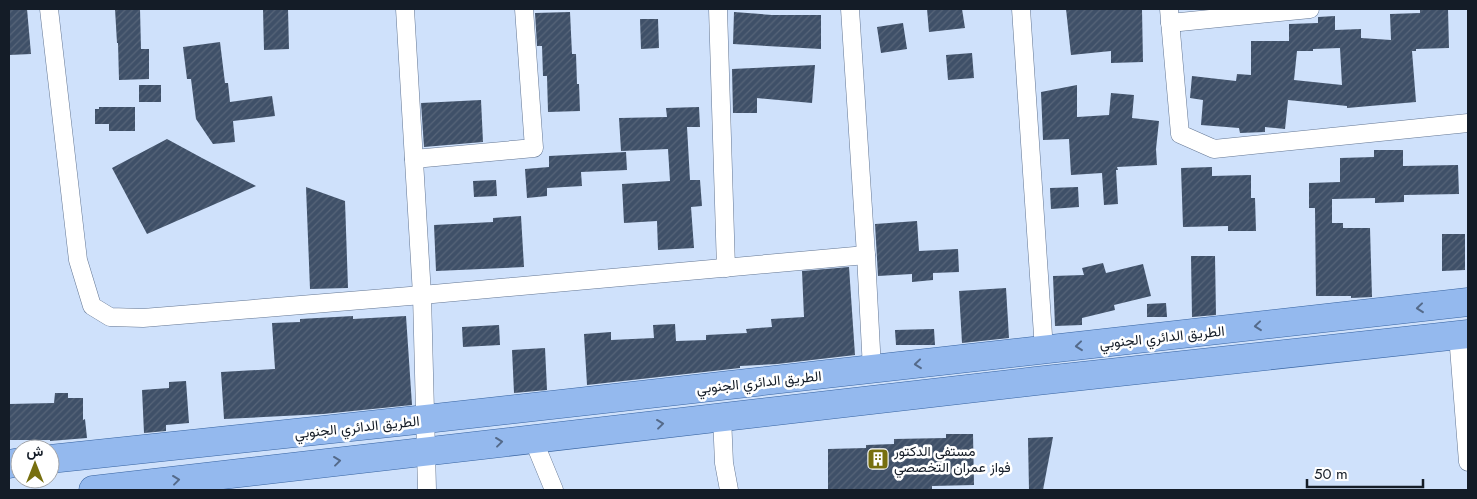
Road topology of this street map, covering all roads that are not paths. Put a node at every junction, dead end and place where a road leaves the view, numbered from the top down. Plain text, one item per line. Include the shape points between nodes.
1 (49, 9) edge
2 (405, 9) edge
3 (524, 9) edge
4 (718, 9) edge
5 (850, 9) edge
6 (1021, 9) edge
7 (1310, 9) edge
8 (1169, 16) edge
9 (1468, 123) edge
10 (414, 159) junction
11 (866, 255) junction
12 (726, 268) junction
13 (422, 295) junction
14 (1468, 302) edge
15 (1463, 335) edge
16 (1044, 350) junction
17 (872, 369) junction
18 (722, 417) junction
19 (426, 419) junction
20 (532, 438) junction
21 (426, 451) junction
22 (60, 458) edge
23 (1468, 462) edge
24 (93, 490) edge
25 (427, 490) edge
26 (554, 490) edge
27 (728, 490) edge

1 - 13 street via 78,260 92,306 110,317 143,318
2 - 10 street
3 - 10 street via 534,148
4 - 12 street
5 - 11 street
6 - 16 street
7 - 8 street
8 - 9 street via 1180,134 1214,149
10 - 13 street
11 - 12 street
11 - 17 street
12 - 13 street
13 - 19 street
14 -> 16 main road, الطريق الدائري الجنوبي
15 - 18 main road
15 - 23 street
16 -> 17 main road, الطريق الدائري الجنوبي
17 - 19 main road, الطريق الدائري الجنوبي
20 -> 18 main road
18 - 27 street
19 - 21 street
19 - 22 main road, الطريق الدائري الجنوبي
21 -> 20 main road
20 - 26 street
24 -> 21 main road
21 - 25 street

